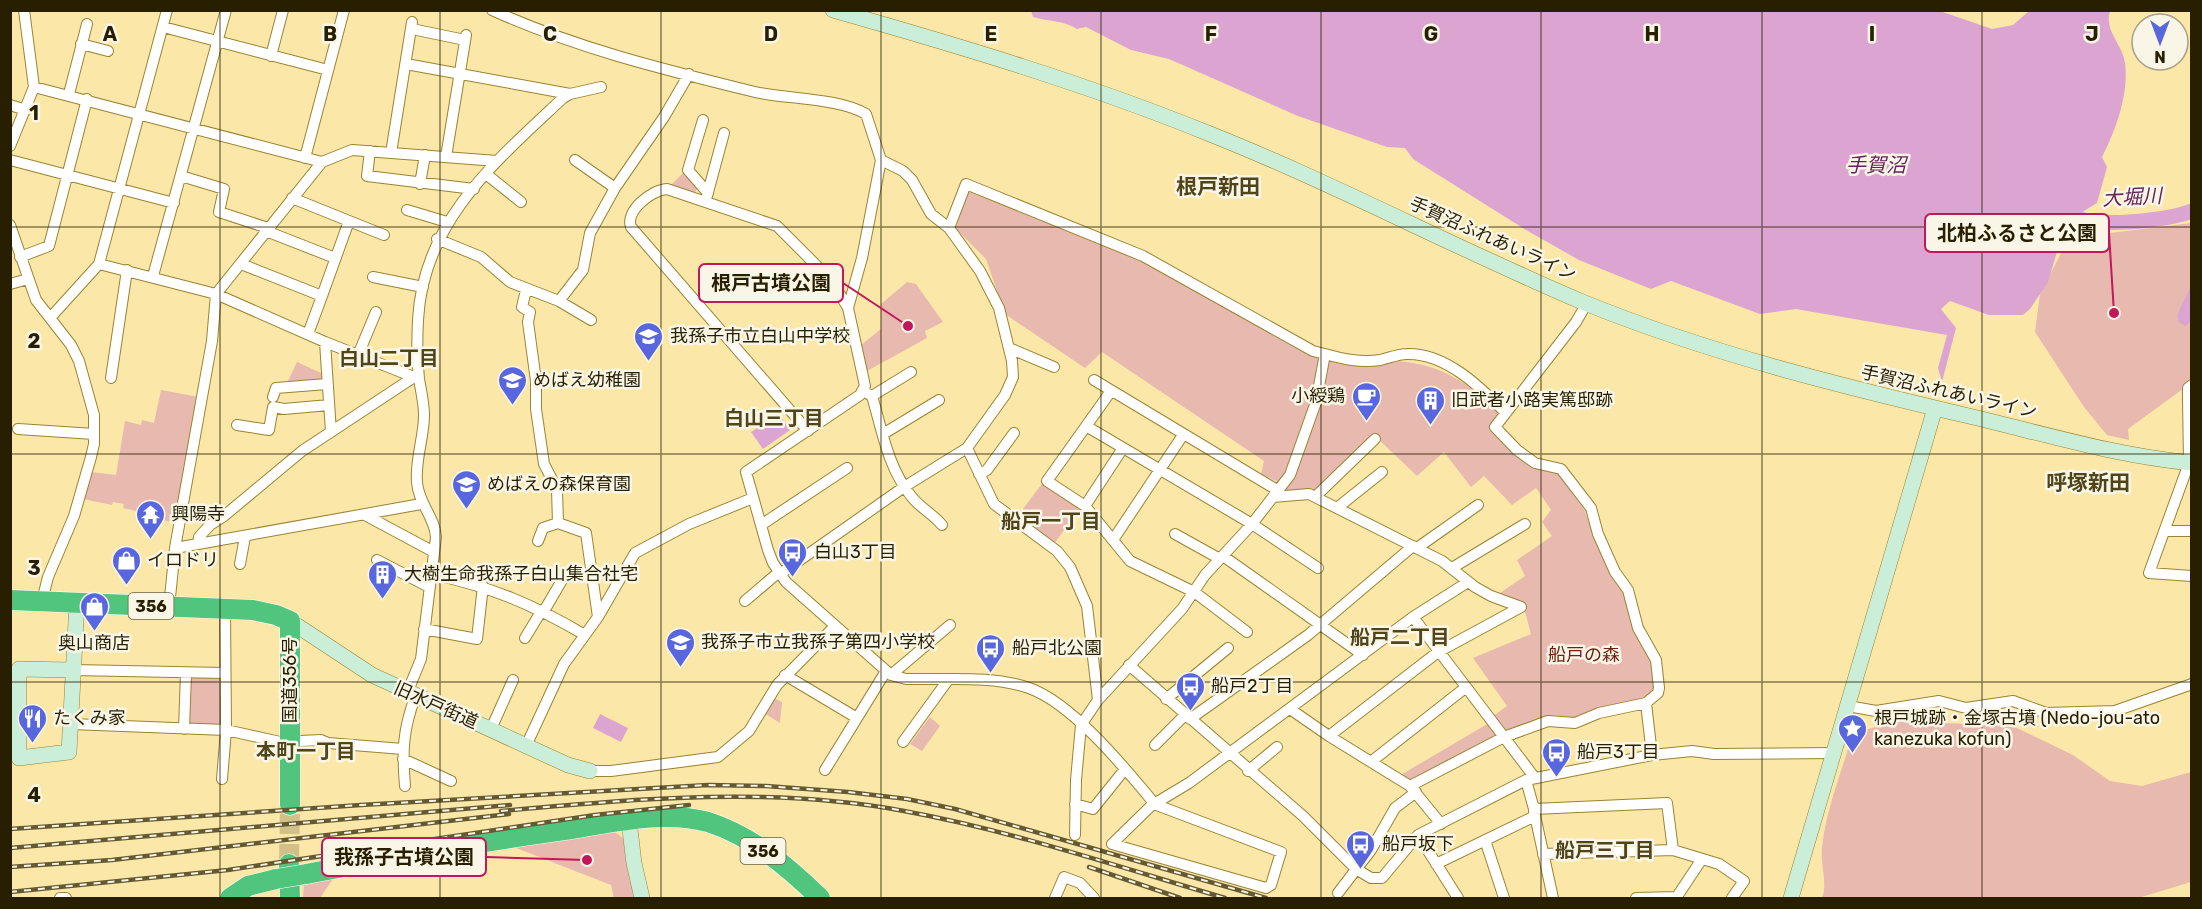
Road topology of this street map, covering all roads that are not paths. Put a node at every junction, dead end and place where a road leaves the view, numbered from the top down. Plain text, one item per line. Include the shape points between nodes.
1 (24, 10) edge
2 (167, 10) edge
3 (226, 10) edge
4 (283, 10) edge
5 (344, 10) edge
6 (492, 10) edge
7 (833, 10) edge
8 (87, 24) dead end
9 (163, 27) junction
10 (218, 41) junction
11 (81, 44) junction
12 (108, 51) dead end
13 (271, 56) junction
14 (406, 64) junction
15 (328, 70) junction
16 (460, 74) junction
17 (689, 74) junction
18 (34, 87) junction
19 (601, 87) dead end
20 (69, 94) junction
21 (570, 94) junction
22 (87, 99) junction
23 (10, 105) edge
24 (26, 110) junction
25 (139, 114) junction
26 (703, 120) dead end
27 (194, 128) junction
28 (724, 133) dead end
29 (11, 143) edge
30 (370, 152) junction
31 (391, 153) junction
32 (425, 155) junction
33 (446, 157) junction
34 (304, 158) junction
35 (10, 160) edge
36 (575, 160) dead end
37 (881, 160) junction
38 (497, 161) junction
39 (322, 162) junction
40 (486, 174) junction
41 (68, 175) junction
42 (181, 176) junction
43 (420, 184) junction
44 (615, 188) junction
45 (120, 189) junction
46 (474, 189) junction
47 (292, 198) junction
48 (707, 198) junction
49 (521, 202) dead end
50 (174, 203) junction
51 (407, 210) dead end
52 (349, 221) junction
53 (447, 222) junction
54 (11, 226) edge
55 (949, 228) junction
56 (267, 229) junction
57 (384, 235) dead end
58 (438, 239) junction
59 (16, 252) edge
60 (335, 258) junction
61 (99, 264) junction
62 (241, 264) junction
63 (127, 270) junction
64 (153, 276) junction
65 (373, 277) dead end
66 (28, 279) junction
67 (10, 284) edge
68 (423, 287) junction
69 (526, 290) junction
70 (216, 294) junction
71 (322, 296) junction
72 (559, 301) junction
73 (1587, 303) junction
74 (848, 308) junction
75 (376, 312) dead end
76 (50, 318) junction
77 (591, 320) dead end
78 (308, 334) junction
79 (325, 342) junction
80 (1009, 348) junction
81 (1325, 354) junction
82 (358, 355) junction
83 (1054, 367) dead end
84 (911, 372) dead end
85 (111, 378) dead end
86 (417, 378) junction
87 (1094, 380) dead end
88 (327, 384) junction
89 (2192, 386) edge
90 (1111, 391) junction
91 (868, 393) junction
92 (273, 397) dead end
93 (2190, 398) edge
94 (939, 400) dead end
95 (329, 405) junction
96 (1935, 408) junction
97 (1505, 412) junction
98 (237, 425) dead end
99 (1086, 426) junction
100 (18, 429) dead end
101 (808, 431) junction
102 (331, 432) junction
103 (1014, 433) dead end
104 (94, 434) junction
105 (883, 434) junction
106 (1183, 435) junction
107 (1376, 439) dead end
108 (967, 448) junction
109 (1124, 448) junction
110 (2190, 463) edge
111 (848, 468) dead end
112 (1160, 470) junction
113 (1382, 472) dead end
114 (979, 474) junction
115 (904, 487) junction
116 (1275, 494) junction
117 (1315, 497) junction
118 (753, 498) junction
119 (421, 504) junction
120 (1478, 505) dead end
121 (1085, 506) junction
122 (1337, 508) junction
123 (365, 515) junction
124 (558, 523) junction
125 (1252, 524) junction
126 (1525, 524) dead end
127 (761, 525) junction
128 (942, 525) dead end
129 (2165, 531) junction
130 (2192, 531) edge
131 (1175, 534) dead end
132 (245, 537) junction
133 (1113, 540) junction
134 (538, 541) dead end
135 (198, 544) junction
136 (1415, 547) junction
137 (176, 549) junction
138 (434, 552) junction
139 (1222, 557) junction
140 (377, 560) dead end
141 (240, 564) dead end
142 (1318, 568) dead end
143 (1452, 568) junction
144 (779, 573) junction
145 (431, 574) junction
146 (565, 575) dead end
147 (2192, 576) edge
148 (1468, 582) junction
149 (483, 586) junction
150 (429, 587) junction
151 (1193, 591) junction
152 (10, 600) edge
153 (42, 601) junction
154 (745, 601) dead end
155 (77, 603) junction
156 (169, 607) junction
157 (225, 609) junction
158 (543, 611) junction
159 (598, 617) junction
160 (1413, 617) junction
161 (290, 621) junction
162 (1321, 624) junction
163 (950, 625) dead end
164 (835, 626) junction
165 (424, 628) junction
166 (1247, 632) dead end
167 (585, 635) junction
168 (525, 638) dead end
169 (1228, 648) dead end
170 (1438, 652) junction
171 (1363, 655) junction
172 (1129, 665) junction
173 (15, 668) edge
174 (73, 670) junction
175 (186, 673) junction
176 (888, 673) junction
177 (225, 674) junction
178 (785, 675) junction
179 (513, 680) dead end
180 (948, 680) junction
181 (2192, 684) edge
182 (1466, 688) junction
183 (411, 695) junction
184 (1166, 699) junction
185 (1098, 700) junction
186 (1646, 703) junction
187 (1848, 706) junction
188 (1290, 709) junction
189 (1188, 717) junction
190 (857, 718) junction
191 (71, 724) junction
192 (1081, 725) junction
193 (184, 729) junction
194 (491, 729) junction
195 (226, 730) junction
196 (1329, 735) junction
197 (1504, 737) junction
198 (290, 740) junction
199 (903, 742) dead end
200 (1155, 745) dead end
201 (526, 746) junction
202 (1277, 747) dead end
203 (1229, 752) junction
204 (1835, 753) junction
205 (403, 754) junction
206 (1652, 755) junction
207 (15, 758) edge
208 (1372, 761) junction
209 (1125, 769) junction
210 (825, 770) dead end
211 (590, 771) joint
212 (1248, 771) junction
213 (222, 779) dead end
214 (1531, 779) junction
215 (451, 781) dead end
216 (405, 786) dead end
217 (1413, 789) junction
218 (1154, 803) junction
219 (1075, 804) junction
220 (290, 805) tunnel mouth
221 (1535, 812) junction
222 (629, 820) junction
223 (1441, 824) junction
224 (1075, 835) dead end
225 (1418, 835) junction
226 (1485, 840) junction
227 (1673, 850) junction
228 (1544, 854) junction
229 (1702, 859) junction
230 (1436, 864) junction
231 (298, 869) junction
232 (1356, 869) junction
233 (1338, 893) dead end
234 (60, 898) edge
235 (66, 898) edge
236 (230, 898) edge
237 (290, 898) edge
238 (642, 898) edge
239 (820, 898) edge
240 (1055, 898) edge
241 (1094, 898) edge
242 (1458, 898) edge
243 (1504, 898) edge
244 (1553, 898) edge
245 (1636, 898) edge
246 (1677, 898) edge
247 (1732, 898) edge
248 (1791, 898) edge

1 - 18 street
2 - 9 street
3 - 10 street
4 - 13 street
5 - 15 street
6 - 17 street via 564,40
7 - 73 street, 手賀沼ふれあいライン via 984,54 1207,132
8 - 11 street
9 - 10 street
9 - 25 street
10 - 13 street
10 - 27 street
11 - 12 street
11 - 20 street
13 - 15 street
14 - 16 street
14 - 16 street via 412,25 465,38
14 - 31 street
15 - 34 street
16 - 21 street
16 - 33 street
17 - 37 street via 788,99 836,103 864,112
17 - 44 street
18 - 20 street
18 - 24 street
19 - 21 street
20 - 22 street
21 - 38 street
22 - 25 street
22 - 41 street
23 - 24 street
24 - 29 street
25 - 27 street
25 - 45 street
26 - 48 street via 688,171
27 - 34 street
27 - 42 street
28 - 48 street
30 - 31 street
30 - 39 street via 352,150
30 - 43 street via 367,176
31 - 32 street
32 - 33 street
32 - 43 street
33 - 38 street
34 - 39 street
35 - 41 street
36 - 44 street
37 - 55 street via 908,175 931,214
37 - 74 street
38 - 40 street
39 - 47 street
40 - 46 street
40 - 49 street
41 - 45 street
41 - 59 street via 49,246
42 - 50 street
42 - 56 street via 224,189 219,212
43 - 46 street
44 - 72 street via 590,232 583,270
45 - 50 street
45 - 61 street
46 - 53 street
47 - 52 street
47 - 56 street
48 - 74 street via 777,226 832,281
48 - 101 street via 662,189 631,213 630,224
50 - 64 street
51 - 53 street
52 - 57 street
52 - 60 street
53 - 58 street
54 - 59 street
55 - 80 street via 991,288
55 - 81 street via 966,183 1143,256 1313,351
56 - 60 street
56 - 62 street
58 - 68 street
58 - 69 street via 481,257 510,282
59 - 66 street
60 - 71 street
61 - 63 street
61 - 76 street
62 - 70 street
62 - 71 street
63 - 64 street
63 - 85 street
64 - 70 street
65 - 68 street
66 - 67 street
66 - 76 street via 36,300
68 - 86 street
69 - 72 street
69 - 124 street via 522,307 530,312 528,329 539,437 544,464 557,489
70 - 78 street
70 - 137 street via 212,341
71 - 78 street
72 - 77 street
73 - 96 street, 手賀沼ふれあいライン via 1746,360
73 - 97 street
74 - 91 street
75 - 82 street
76 - 104 street via 79,361 94,415
78 - 79 street
79 - 82 street
79 - 88 street
80 - 83 street
80 - 108 street via 1013,367 1010,384
81 - 97 street via 1372,361 1404,354 1422,355 1476,384
81 - 116 street via 1305,438 1290,475
82 - 86 street
84 - 91 street
86 - 102 street
86 - 119 street via 424,414 416,472
87 - 90 street
88 - 92 street via 276,388
88 - 95 street
89 - 93 street via 2188,388
90 - 99 street
90 - 106 street
91 - 101 street
91 - 105 street
93 - 110 street
94 - 105 street
95 - 98 street via 273,407 269,430
95 - 102 street
96 - 110 street, 手賀沼ふれあいライン via 2151,458
96 - 187 street
97 - 186 street via 1495,427 1500,434 1535,463 1561,469 1591,508 1611,563 1628,590 1638,628 1656,660 1658,693
99 - 109 street
99 - 121 street via 1047,481
100 - 104 street
101 - 118 street via 746,472
102 - 135 street via 210,525
103 - 114 street via 987,470
104 - 153 street via 74,516
105 - 115 street
106 - 112 street
106 - 116 street
107 - 117 street
108 - 114 street
108 - 115 street
109 - 112 street
109 - 121 street
110 - 129 street
111 - 127 street
112 - 125 street
112 - 133 street
113 - 122 street
114 - 185 street via 994,504 1057,551 1070,567 1087,606
115 - 128 street
115 - 144 street
116 - 117 street
116 - 125 street
117 - 122 street
118 - 127 street
118 - 159 street via 689,524 635,553
119 - 123 street
119 - 138 street via 436,529
120 - 136 street
121 - 133 street
122 - 136 street
123 - 132 street
123 - 138 street
124 - 134 street via 543,528
124 - 159 street via 586,533
125 - 139 street
125 - 142 street
126 - 143 street
127 - 144 street
129 - 130 street
129 - 147 street via 2149,573
131 - 139 street
132 - 135 street
132 - 141 street
133 - 151 street via 1130,561
135 - 137 street
136 - 143 street
136 - 162 street
137 - 156 street
138 - 145 street
139 - 151 street
139 - 162 street
140 - 150 street
143 - 148 street
144 - 154 street
144 - 164 street
145 - 149 street
145 - 150 street
146 - 158 street
148 - 160 street
148 - 170 street via 1521,607
149 - 158 street
149 - 165 street via 477,639
150 - 165 street
151 - 166 street
151 - 172 street via 1182,609
152 - 153 highway, 国道356号 / 356
153 - 155 highway, 国道356号 / 356
155 - 156 highway, 国道356号 / 356
155 - 174 street
156 - 157 highway, 国道356号 / 356
157 - 161 highway, 国道356号 / 356 via 266,611
157 - 177 street
158 - 167 street
158 - 168 street
159 - 167 street
160 - 170 street
160 - 171 street
161 - 183 street, 旧水戸街道 via 372,675
161 - 198 highway, 国道356号
162 - 171 street
162 - 189 street via 1285,654
163 - 176 street
164 - 176 street
164 - 178 street
165 - 183 street
167 - 201 street via 564,664
169 - 184 street
170 - 182 street
170 - 196 street
171 - 188 street
172 - 184 street
172 - 185 street
173 - 174 street
173 - 207 street
174 - 175 street
174 - 191 street
175 - 177 street
175 - 193 street
176 - 180 street via 906,679
176 - 190 street
177 - 195 street
178 - 190 street
178 - 211 street via 749,730 718,757
179 - 194 street
180 - 192 street via 1030,688
180 - 199 street
181 - 187 street via 2115,711 2046,713 2013,701 1966,708 1939,701 1876,711
182 - 197 street
182 - 208 street
183 - 194 street, 旧水戸街道
183 - 205 street
184 - 189 street
185 - 192 street
186 - 197 street via 1599,712 1575,723 1548,721
186 - 206 street
187 - 204 street
188 - 196 street
188 - 203 street
189 - 200 street
189 - 203 street
190 - 210 street
191 - 193 street
191 - 207 street via 69,752
192 - 209 street
192 - 219 street
193 - 195 street
194 - 201 street, 旧水戸街道
195 - 198 street via 280,742
195 - 213 street
196 - 208 street
197 - 214 street
197 - 217 street
198 - 205 street via 321,740
198 - 220 highway, 国道356号
201 - 211 street, 旧水戸街道
202 - 212 street
203 - 212 street
203 - 218 street via 1189,783
204 - 206 street via 1692,751
204 - 248 street
205 - 215 street
205 - 216 street
206 - 214 street
208 - 217 street
209 - 218 street
209 - 219 street via 1093,809
212 - 232 street via 1303,816
214 - 221 street
214 - 223 street
217 - 223 street
217 - 232 street via 1395,808
218 - 218 street via 1281,852 1271,885 1266,888 1112,844
219 - 224 street
221 - 226 street
221 - 227 street via 1667,802
221 - 228 street
222 - 231 highway, 356
222 - 238 street
222 - 239 highway, 356 via 696,820 722,828 793,872
223 - 225 street
225 - 230 street
225 - 232 street via 1382,878 1371,878
226 - 230 street
226 - 243 street
227 - 228 street
227 - 229 street
228 - 244 street
229 - 246 street
229 - 247 street via 1719,864 1744,881
230 - 242 street
231 - 236 highway, 356, bridge via 248,886
231 - 237 highway
232 - 233 street
234 - 235 street
240 - 241 street via 1064,877 1080,883
245 - 246 street

